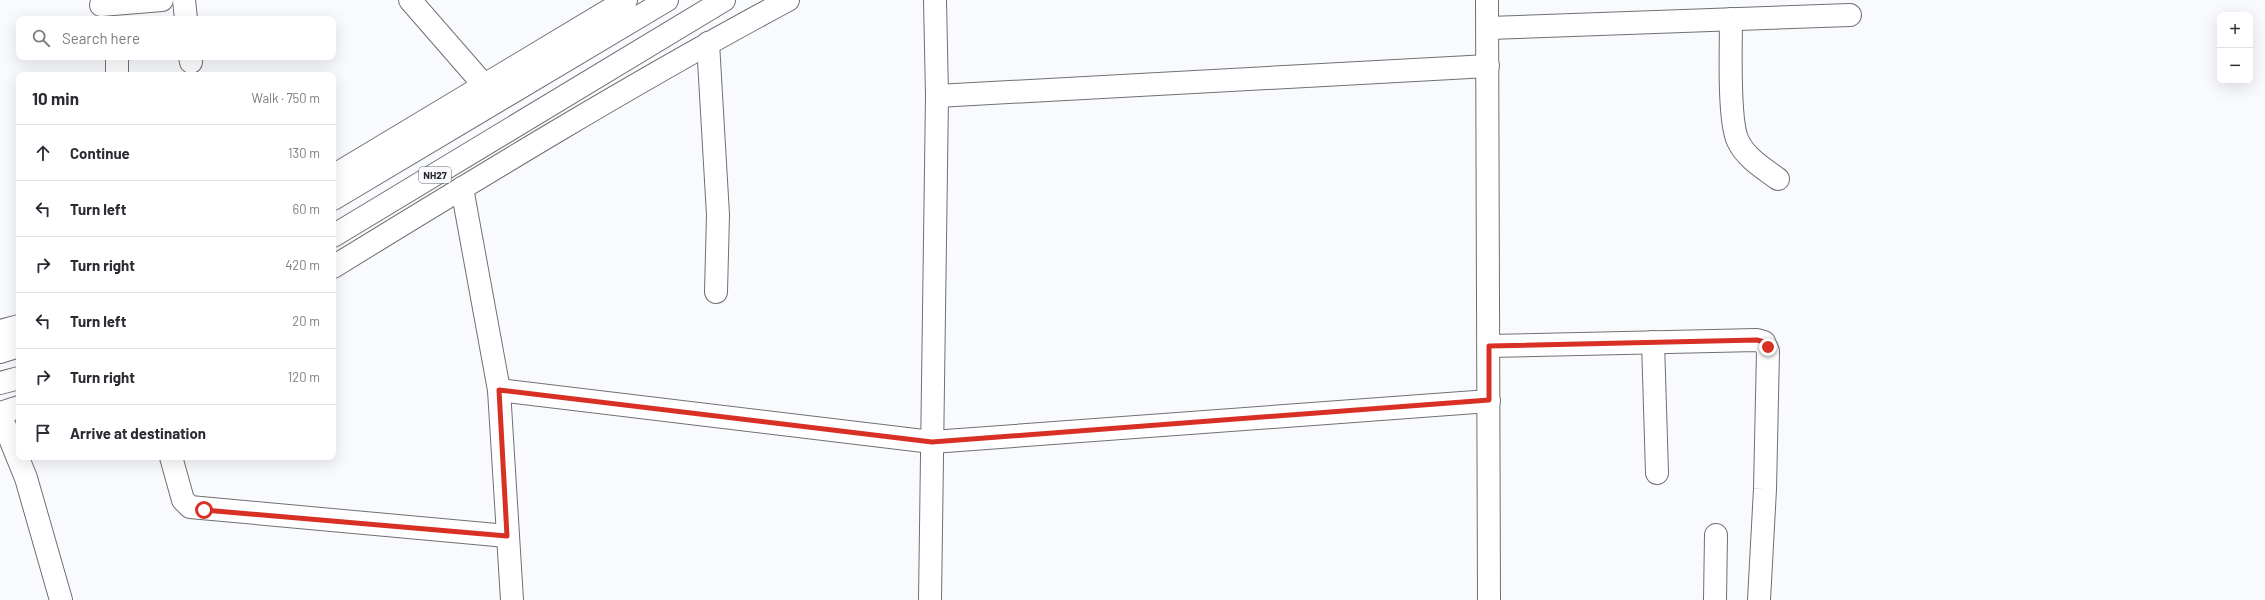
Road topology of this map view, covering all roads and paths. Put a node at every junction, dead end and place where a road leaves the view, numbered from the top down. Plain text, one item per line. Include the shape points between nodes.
1 (162, 0) edge
2 (184, 0) edge
3 (410, 0) edge
4 (626, 0) edge
5 (667, 0) edge
6 (724, 0) edge
7 (788, 0) edge
8 (935, 0) edge
9 (1487, 0) edge
10 (102, 8) edge
11 (1850, 15) dead end
12 (186, 16) edge
13 (1731, 19) junction
14 (1488, 28) junction
15 (708, 43) junction
16 (117, 60) edge
17 (1488, 66) junction
18 (117, 72) edge
19 (484, 85) junction
20 (937, 96) junction
21 (336, 174) edge
22 (1778, 179) dead end
23 (462, 188) junction
24 (336, 197) edge
25 (336, 234) edge
26 (336, 265) edge
27 (716, 292) dead end
28 (16, 327) edge
29 (0, 331) edge
30 (1653, 342) junction
31 (1489, 346) junction
32 (16, 347) edge
33 (0, 352) edge
34 (16, 379) edge
35 (0, 383) edge
36 (499, 390) junction
37 (1489, 400) junction
38 (16, 408) edge
39 (0, 414) edge
40 (932, 442) junction
41 (16, 453) edge
42 (19, 460) edge
43 (172, 460) edge
44 (1657, 473) dead end
45 (1716, 535) dead end
46 (507, 536) junction
47 (61, 600) edge
48 (512, 600) edge
49 (930, 600) edge
50 (1489, 600) edge
51 (1714, 600) edge
52 (1759, 600) edge

1 - 10 main road
2 - 12 main road
3 - 19 main road
4 - 19 main road
5 - 24 main road
6 - 25 main road, NH27
7 - 15 main road
8 - 20 main road
9 - 14 main road
11 - 13 main road
13 - 14 main road
13 - 22 main road via 1732,108 1737,140 1753,160
14 - 17 main road
15 - 23 main road
15 - 27 main road via 718,215
16 - 18 main road
17 - 20 main road
17 - 31 main road
19 - 21 main road
20 - 40 main road
23 - 26 main road
23 - 36 main road
28 - 29 main road
30 - 31 main road
30 - 44 main road
30 - 52 main road via 1757,340 1764,342 1768,347 1765,489
31 - 37 main road
32 - 33 main road
34 - 35 main road
36 - 40 main road
36 - 46 main road
37 - 40 main road
37 - 50 main road
38 - 39 main road
39 - 41 main road
40 - 49 main road
42 - 47 main road
43 - 46 main road via 183,500 190,507
45 - 51 main road
46 - 48 main road

